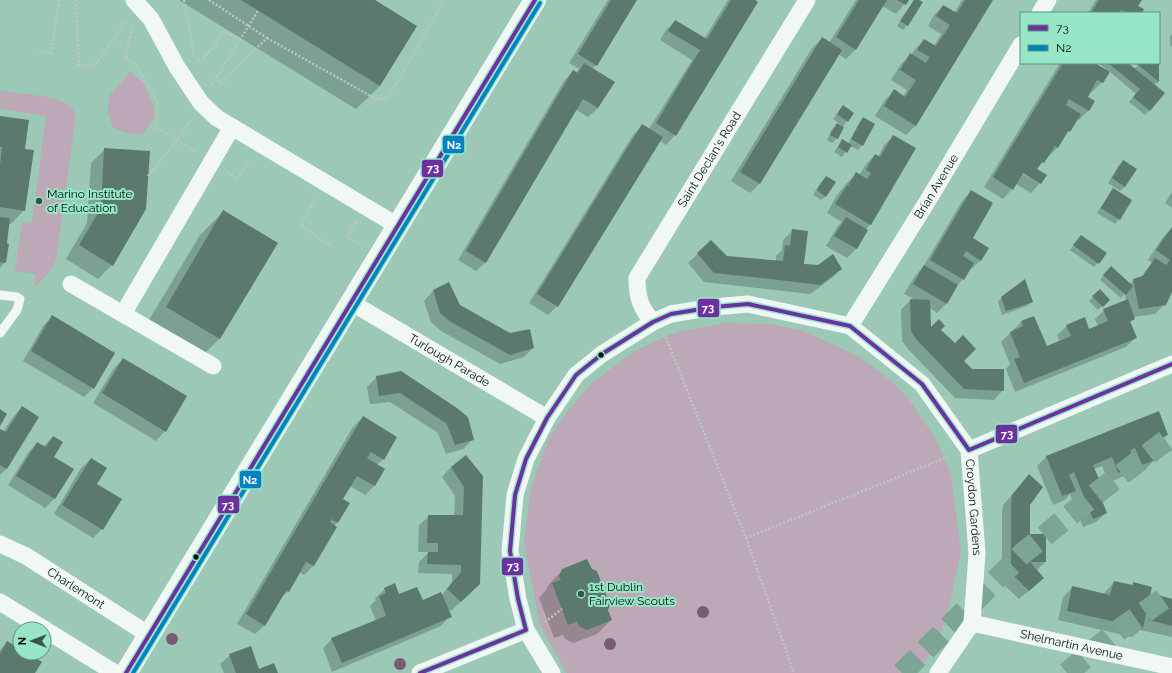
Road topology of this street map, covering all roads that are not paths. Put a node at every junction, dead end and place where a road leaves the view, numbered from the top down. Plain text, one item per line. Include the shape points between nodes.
1 (134, 0) edge
2 (535, 0) edge
3 (807, 0) edge
4 (1048, 0) edge
5 (1041, 12) edge
6 (1020, 48) edge
7 (232, 127) junction
8 (398, 226) junction
9 (70, 284) dead end
10 (0, 295) edge
11 (352, 304) junction
12 (123, 314) junction
13 (653, 322) junction
14 (850, 326) junction
15 (0, 333) edge
16 (1172, 364) edge
17 (213, 366) dead end
18 (547, 418) junction
19 (969, 450) junction
20 (0, 544) edge
21 (0, 602) edge
22 (31, 621) edge
23 (972, 623) junction
24 (526, 630) junction
25 (52, 634) edge
26 (149, 635) junction
27 (1172, 667) edge
28 (115, 673) edge
29 (126, 673) edge
30 (420, 673) edge
31 (552, 673) edge
32 (938, 673) edge

1 - 7 street via 151,19 201,103 217,118
2 - 8 main road
3 - 13 street, Saint Declan's Road via 637,278 637,294 645,313
4 - 5 street
6 - 14 street, Brian Avenue
7 - 8 street
7 - 12 street
8 - 11 main road
9 - 12 street
10 - 15 lane via 20,299 17,310
11 - 18 street, Turlough Parade
11 - 26 main road
12 - 17 street
13 - 14 street, Croydon Gardens via 671,314 748,304
13 - 18 street, Croydon Gardens via 602,354 576,375
14 - 19 street, Croydon Gardens via 922,384
16 - 19 street
18 - 24 street, Croydon Gardens via 526,459 515,495 510,551
19 - 23 street, Croydon Gardens via 977,553
20 - 26 street, Charlemont via 26,556
21 - 22 street
23 - 27 street, Shelmartin Avenue
23 - 32 street
24 - 30 street
24 - 31 street, Croydon Gardens
25 - 28 street
26 - 29 main road

